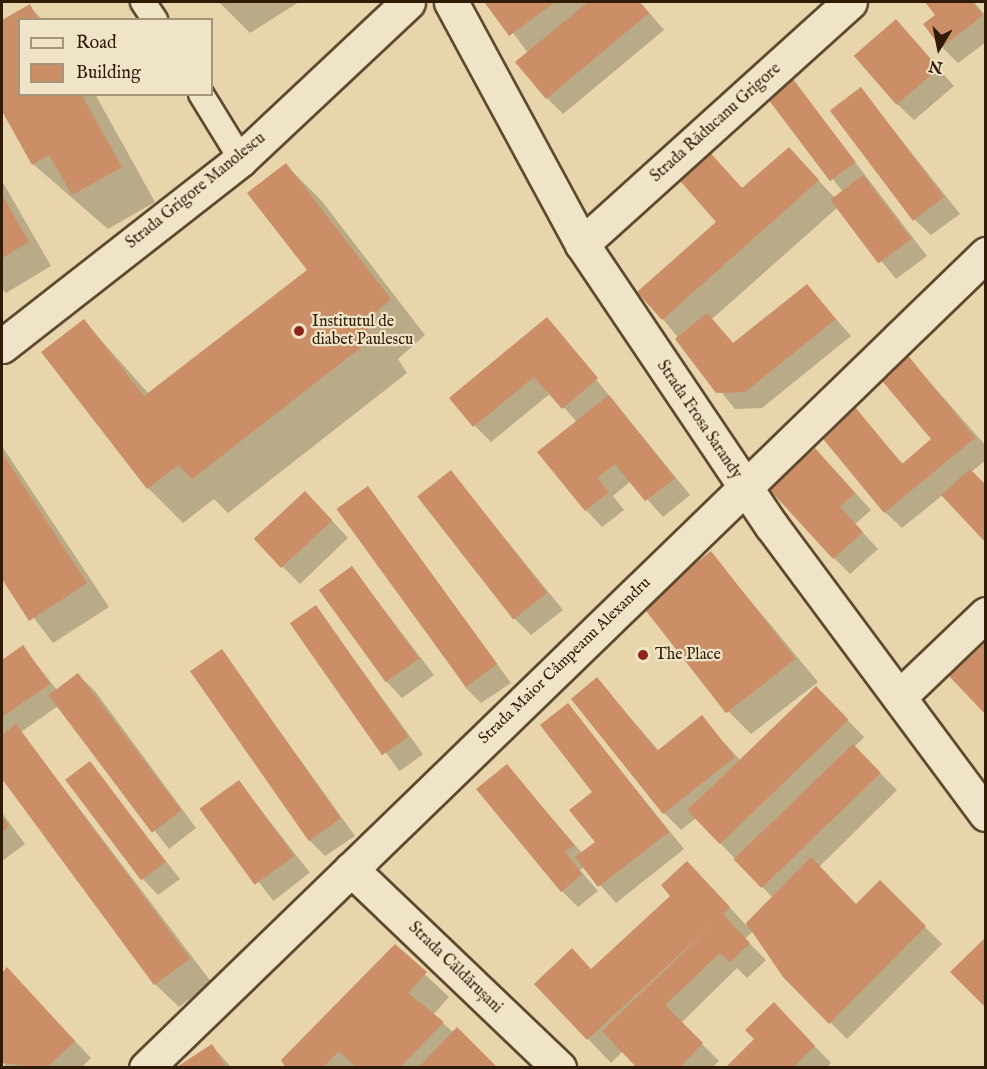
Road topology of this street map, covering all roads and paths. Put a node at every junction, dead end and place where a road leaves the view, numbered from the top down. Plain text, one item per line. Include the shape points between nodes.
1 (144, 2) edge
2 (408, 2) edge
3 (451, 2) edge
4 (850, 2) edge
5 (154, 18) edge
6 (202, 96) edge
7 (241, 159) junction
8 (582, 244) junction
9 (986, 254) edge
10 (2, 346) edge
11 (744, 486) junction
12 (986, 614) edge
13 (899, 697) junction
14 (986, 814) edge
15 (351, 869) junction
16 (146, 1068) edge
17 (559, 1068) edge

1 - 5 lane
2 - 7 street, Strada Grigore Manolescu
3 - 8 street, Strada Frosa Sarandy
4 - 8 street, Strada Răducanu Grigore
6 - 7 lane
7 - 10 street, Strada Grigore Manolescu
8 - 11 street, Strada Frosa Sarandy
9 - 11 street, Strada Maior Câmpeanu Alexandru
11 - 13 street, Strada Frosa Sarandy
11 - 15 street, Strada Maior Câmpeanu Alexandru
12 - 13 street
13 - 14 street, Strada Frosa Sarandy
15 - 16 street, Strada Maior Câmpeanu Alexandru
15 - 17 street, Strada Căldărușani

